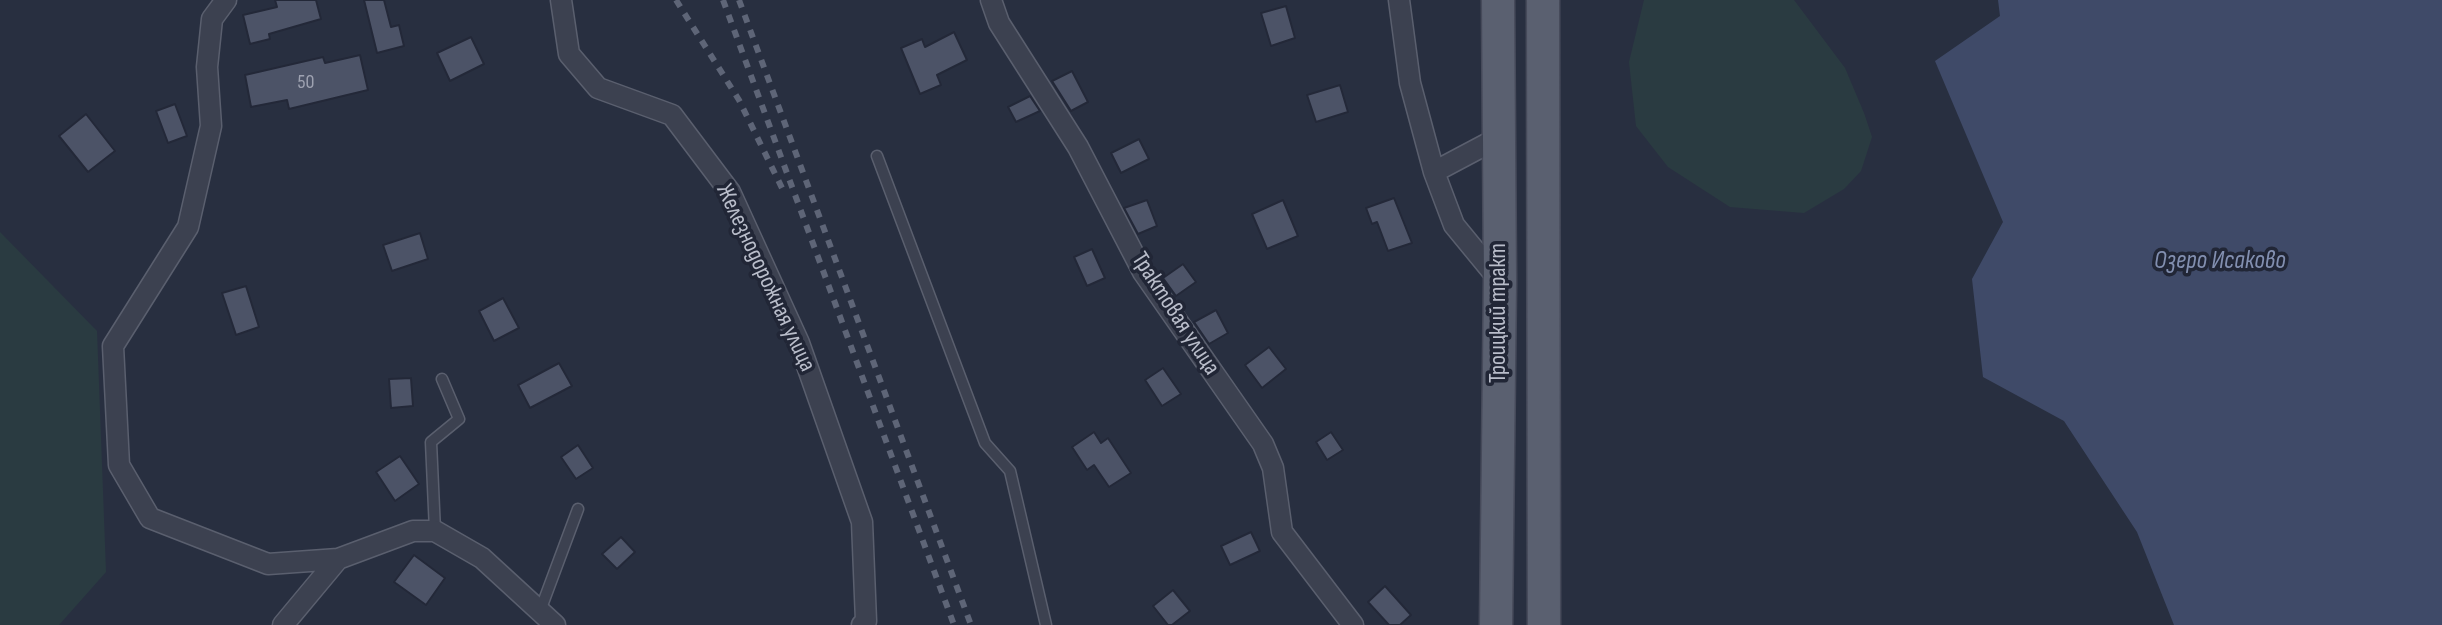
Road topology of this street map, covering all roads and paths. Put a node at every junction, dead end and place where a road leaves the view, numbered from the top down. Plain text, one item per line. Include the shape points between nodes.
1 (226, 0) edge
2 (561, 0) edge
3 (991, 0) edge
4 (1399, 0) edge
5 (1498, 0) edge
6 (1543, 0) edge
7 (1500, 137) junction
8 (877, 156) dead end
9 (1434, 172) junction
10 (1500, 281) junction
11 (442, 379) dead end
12 (578, 509) dead end
13 (435, 531) junction
14 (338, 559) junction
15 (548, 618) edge
16 (283, 625) edge
17 (862, 625) edge
18 (1046, 625) edge
19 (1353, 625) edge
20 (1496, 625) edge
21 (1544, 625) edge

1 - 14 street via 212,19 207,67 211,126 188,227 113,346 119,465 150,518 268,564
2 - 17 street, Железнодорожная улица via 569,54 598,88 672,115 730,192 799,343 862,522
3 - 19 street, Трактовая улица via 999,23 1078,147 1143,272 1263,444 1273,468 1282,532
4 - 9 street via 1410,83
5 - 7 main road, Троицкий тракт
6 - 21 main road, Троицкий тракт
7 - 9 street
7 - 10 main road, Троицкий тракт
8 - 18 lane via 985,443 1010,471
9 - 10 street via 1454,225
10 - 20 main road, Троицкий тракт
11 - 13 lane via 459,419 431,442
12 - 15 lane
13 - 14 street via 413,531
13 - 15 street via 482,558
14 - 16 street

